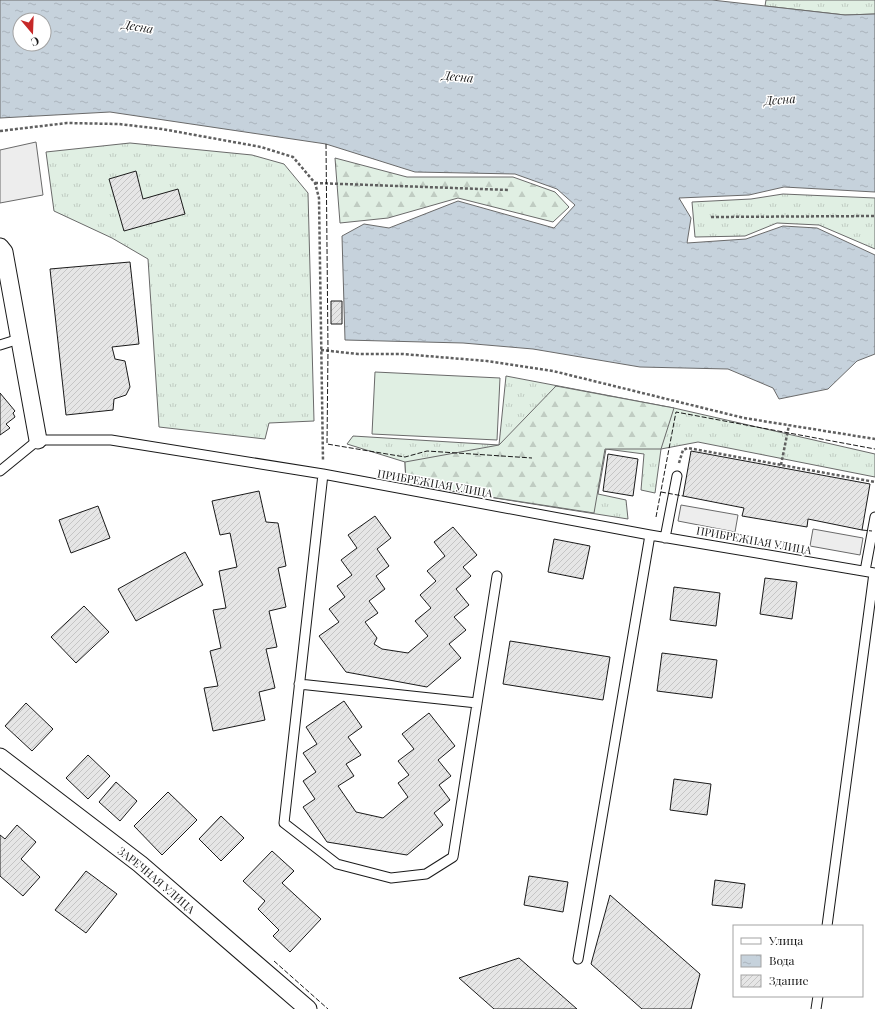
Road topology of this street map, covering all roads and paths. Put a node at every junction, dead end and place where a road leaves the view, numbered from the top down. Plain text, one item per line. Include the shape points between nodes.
1 (0, 131) edge
2 (315, 183) junction
3 (509, 190) dead end
4 (875, 216) edge
5 (711, 217) dead end
6 (0, 246) edge
7 (19, 339) junction
8 (0, 345) edge
9 (321, 350) junction
10 (789, 425) junction
11 (875, 439) edge
12 (38, 440) junction
13 (781, 465) junction
14 (0, 471) edge
15 (323, 474) junction
16 (677, 476) joint
17 (875, 482) edge
18 (875, 517) edge
19 (650, 535) junction
20 (666, 538) junction
21 (871, 572) edge
22 (497, 576) dead end
23 (300, 684) junction
24 (477, 703) junction
25 (0, 757) edge
26 (827, 925) edge
27 (578, 959) dead end
28 (818, 997) edge
29 (308, 1009) edge
30 (816, 1009) edge

1 - 2 path via 67,123 119,124 162,129 261,147 293,157
2 - 3 path
2 - 9 path via 319,198
4 - 5 path
6 - 7 street via 4,252
7 - 8 lane
7 - 12 street
9 - 10 path via 487,361 553,371 744,418
9 - 15 path
10 - 11 path
10 - 13 path
12 - 14 lane
12 - 15 lane, ПРИБРЕЖНАЯ УЛИЦА via 111,440
13 - 16 path via 688,448 681,453
13 - 17 path
15 - 19 lane, ПРИБРЕЖНАЯ УЛИЦА
15 - 23 lane
16 - 20 lane
18 - 21 lane
19 - 20 lane, ПРИБРЕЖНАЯ УЛИЦА
19 - 27 lane
20 - 21 lane, ПРИБРЕЖНАЯ УЛИЦА
21 - 26 lane
22 - 24 lane
23 - 24 lane
23 - 24 lane via 284,823 337,864 391,878 426,874 453,857
25 - 29 street, ЗАРЕЧНАЯ УЛИЦА via 140,864
28 - 30 lane

